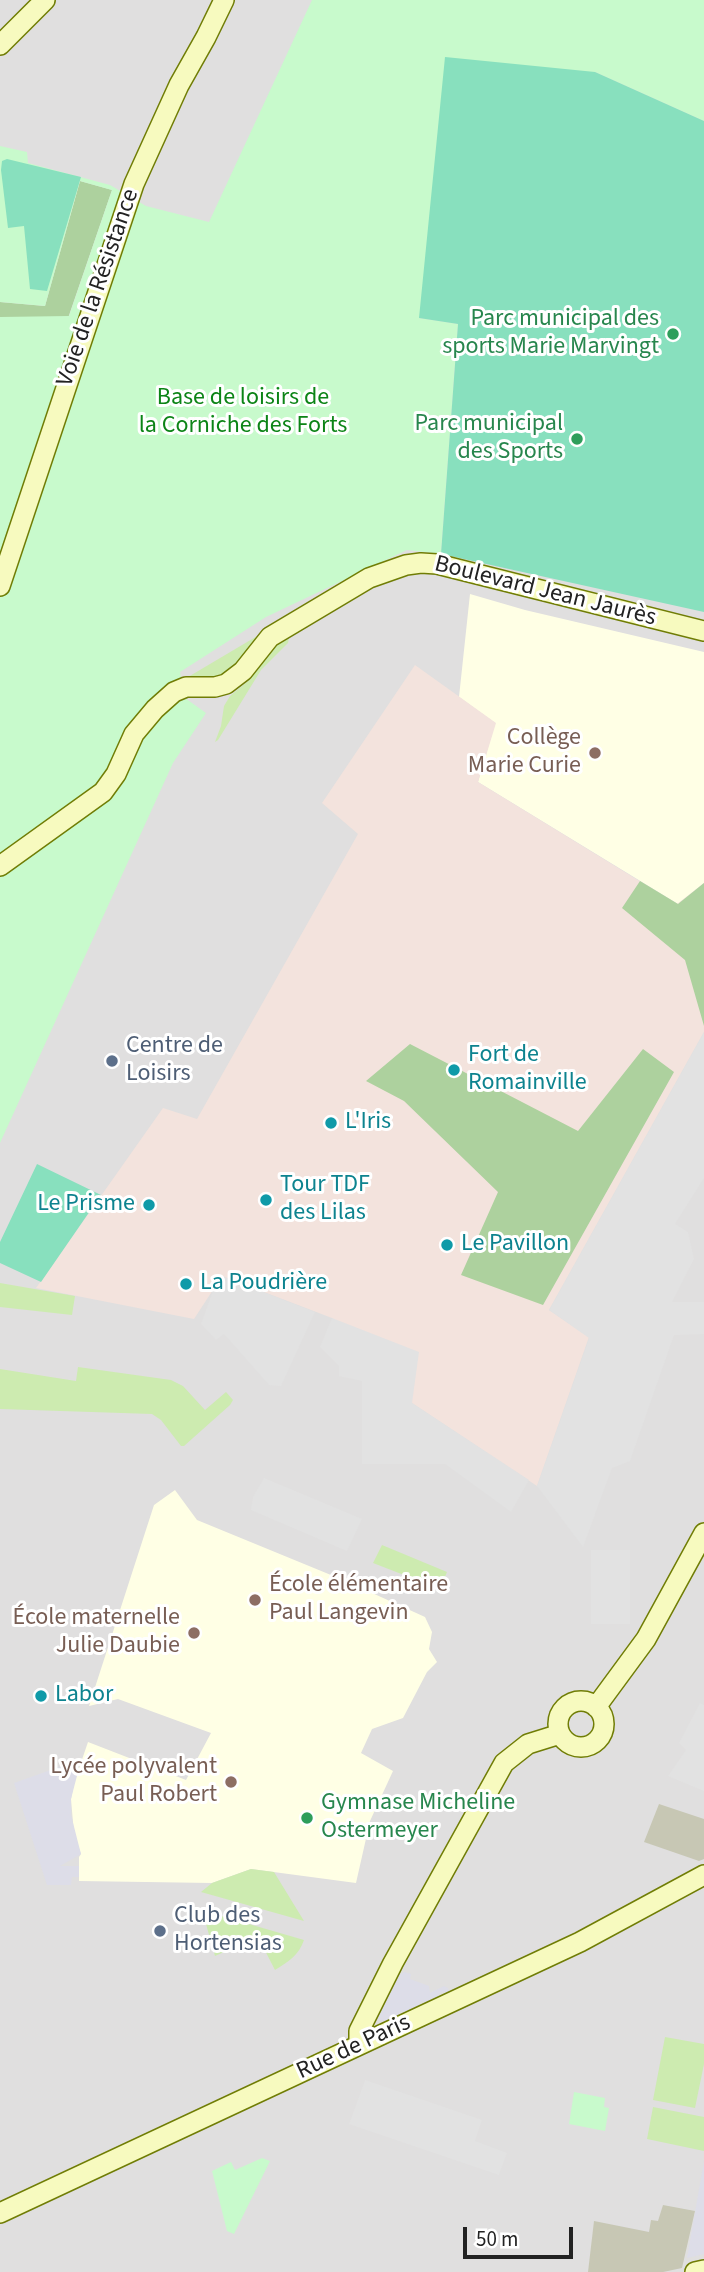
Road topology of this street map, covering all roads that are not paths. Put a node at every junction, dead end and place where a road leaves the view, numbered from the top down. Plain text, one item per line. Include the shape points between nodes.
1 (45, 0) edge
2 (223, 0) edge
3 (0, 45) edge
4 (0, 586) edge
5 (704, 631) edge
6 (0, 866) edge
7 (704, 1533) edge
8 (596, 1707) junction
9 (560, 1734) junction
10 (704, 1875) edge
11 (359, 2044) junction
12 (0, 2214) edge
13 (704, 2270) edge
14 (695, 2272) edge

1 - 3 street
2 - 4 street, Voie de la Résistance via 134,184
5 - 6 street, Boulevard Jean Jaurès via 480,574 421,563 393,569 295,621 262,645 236,678 215,687 186,687 168,698 134,734 103,792
7 - 8 street via 641,1647
8 - 9 street via 582,1701 567,1706 559,1718
8 - 9 street via 605,1725 593,1745 574,1746
9 - 11 street via 528,1744 504,1763 393,1963 359,2031
10 - 11 street, Rue de Paris via 580,1942
11 - 12 street, Rue de Paris
13 - 14 street

